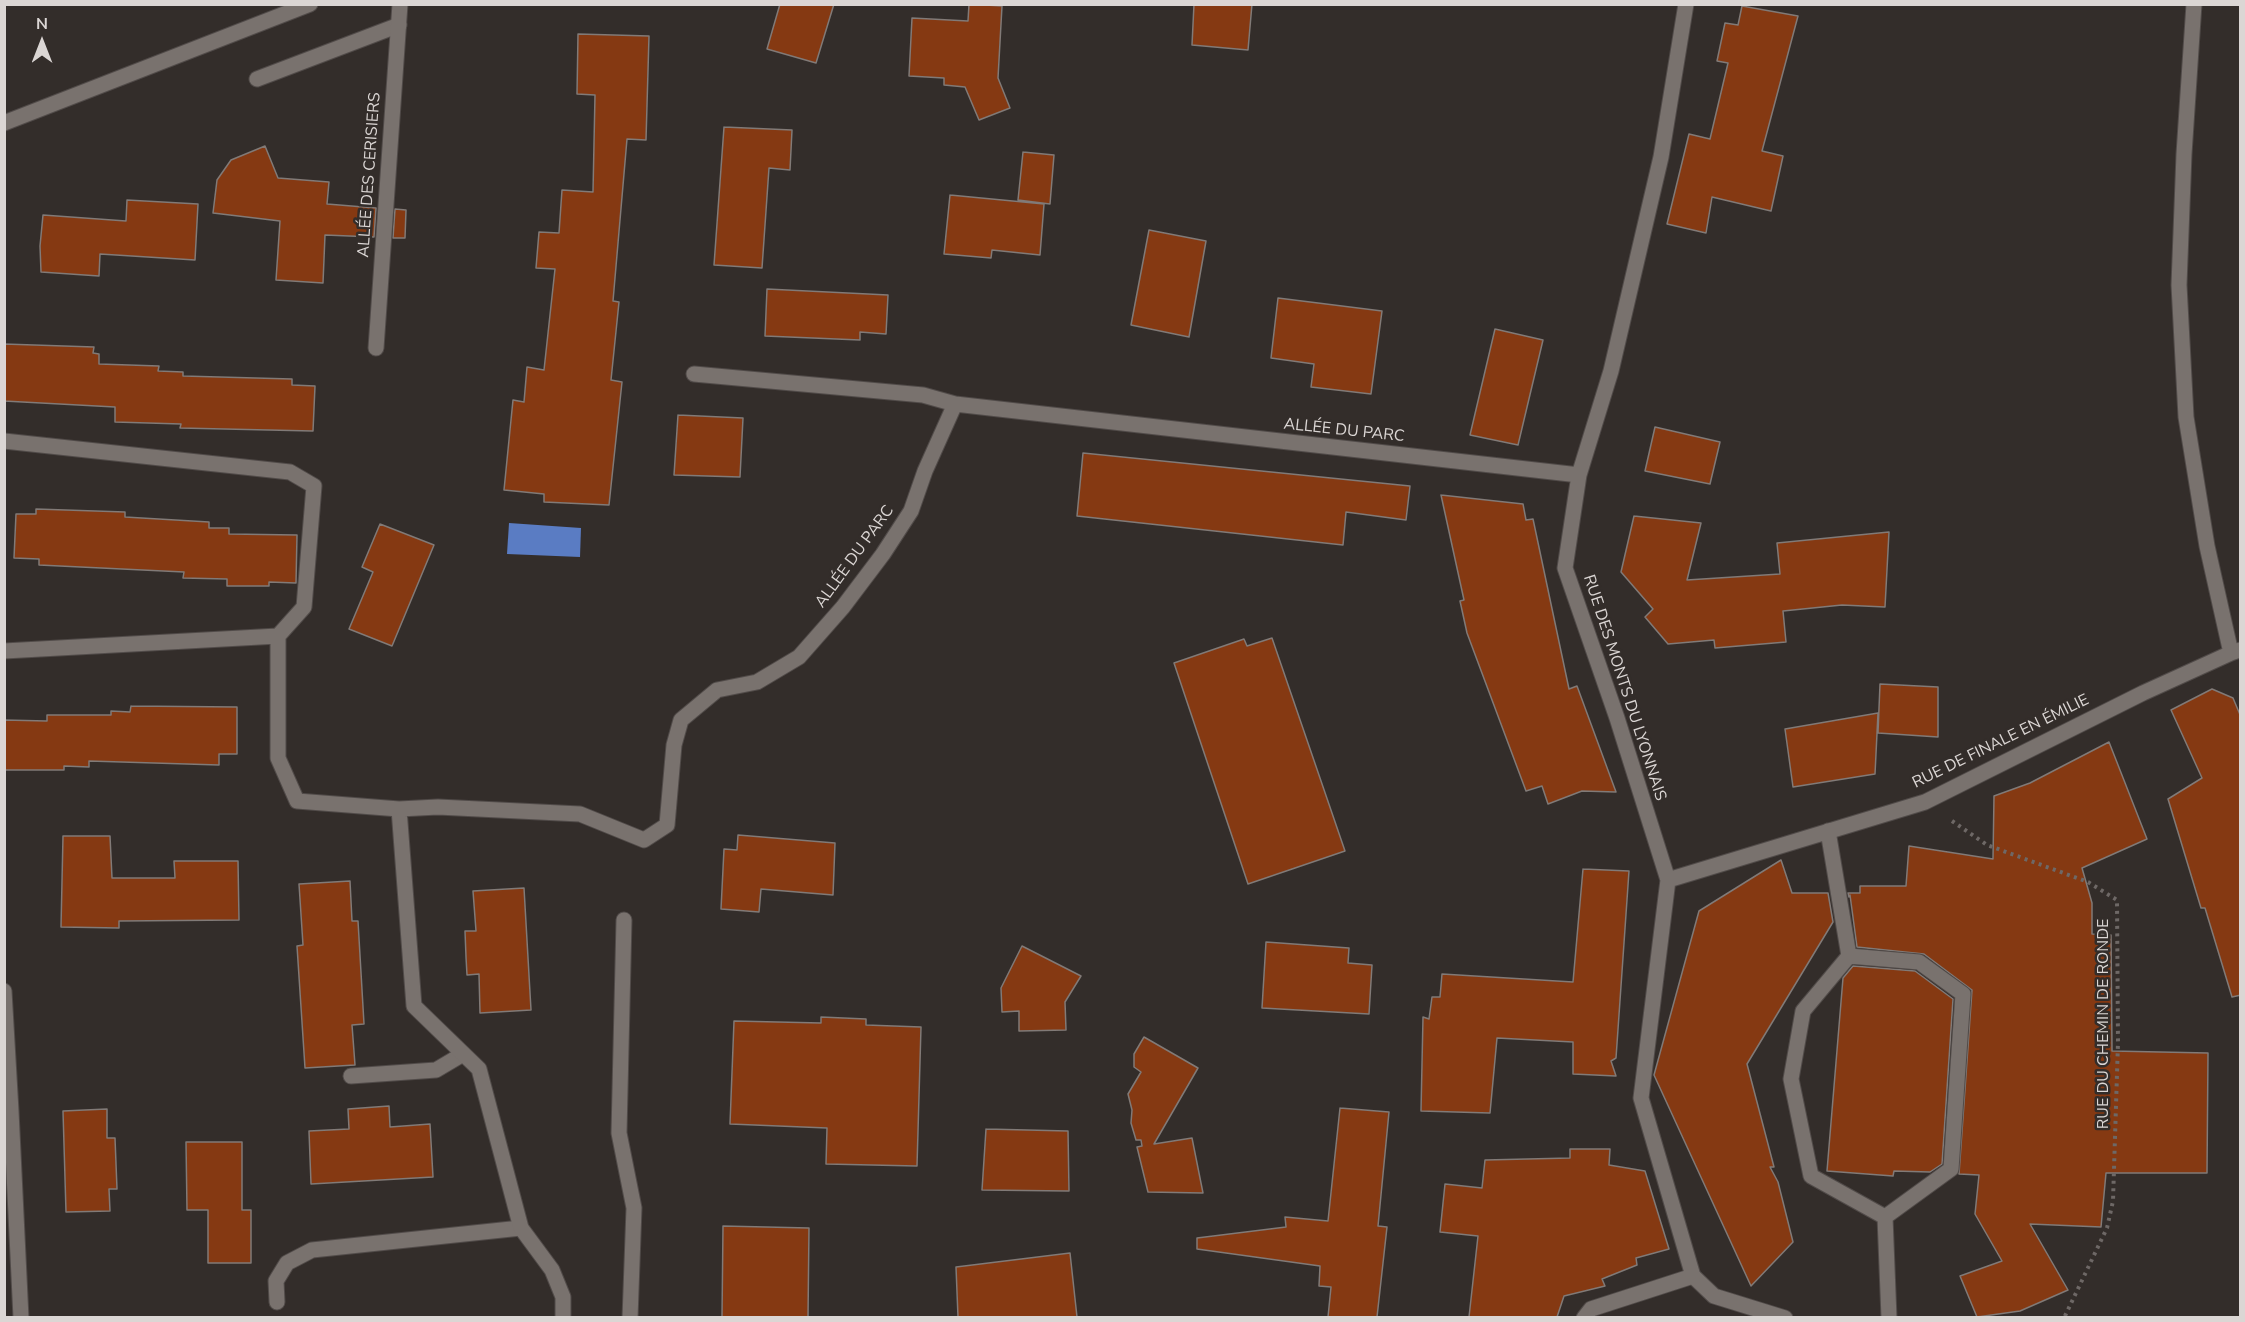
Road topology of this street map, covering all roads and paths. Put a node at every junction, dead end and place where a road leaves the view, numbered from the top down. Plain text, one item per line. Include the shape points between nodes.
1 (310, 4) edge
2 (400, 4) edge
3 (1686, 4) edge
4 (2194, 4) edge
5 (399, 25) junction
6 (257, 79) dead end
7 (4, 123) edge
8 (376, 348) dead end
9 (694, 374) dead end
10 (955, 404) junction
11 (4, 441) edge
12 (1579, 475) junction
13 (278, 636) junction
14 (4, 651) edge
15 (2236, 652) edge
16 (1925, 802) junction
17 (399, 809) junction
18 (1828, 831) junction
19 (1668, 880) junction
20 (624, 920) dead end
21 (1849, 956) junction
22 (4, 991) edge
23 (463, 1054) junction
24 (351, 1076) dead end
25 (8, 1112) edge
26 (1886, 1217) junction
27 (521, 1228) junction
28 (1693, 1276) junction
29 (277, 1302) dead end
30 (21, 1317) edge
31 (563, 1317) edge
32 (630, 1317) edge
33 (1584, 1317) edge
34 (1785, 1317) edge
35 (1890, 1317) edge
36 (2064, 1317) edge

1 - 7 street
2 - 5 street, ALLÉE DES CERISIERS
3 - 12 street, RUE DES MONTS DU LYONNAIS via 1661,158 1611,371
4 - 15 street via 2179,297 2186,417 2207,546
5 - 6 street
5 - 8 street, ALLÉE DES CERISIERS
9 - 10 street via 923,395
10 - 12 street, ALLÉE DU PARC
10 - 17 street, ALLÉE DU PARC via 911,511 843,607 799,657 757,682 717,690 681,720 674,745 667,825 644,840 580,814 438,807
11 - 13 street via 290,472 314,486 304,607
12 - 19 street, RUE DES MONTS DU LYONNAIS via 1565,568
13 - 14 street
13 - 17 street via 278,758 297,801
15 - 16 street, RUE DE FINALE EN ÉMILIE via 2143,693
16 - 18 street, RUE DE FINALE EN ÉMILIE
16 - 36 path, RUE DU CHEMIN DE RONDE via 1987,845 2088,882 2116,900 2118,1042 2113,1202 2107,1228
17 - 23 street via 414,1006
18 - 19 street, RUE DE FINALE EN ÉMILIE
18 - 21 street
19 - 28 street, RUE DES MONTS DU LYONNAIS via 1641,1098
20 - 32 street via 619,1133 634,1208
21 - 26 street via 1803,1011 1791,1079 1811,1176
21 - 26 street via 1919,962 1963,994 1951,1169
22 - 25 street
23 - 24 street via 436,1070
23 - 27 street via 478,1070
25 - 30 street
26 - 35 street
27 - 29 street via 312,1250 287,1263 276,1281
27 - 31 street via 552,1270 563,1297
28 - 33 street via 1591,1309
28 - 34 street via 1714,1296

